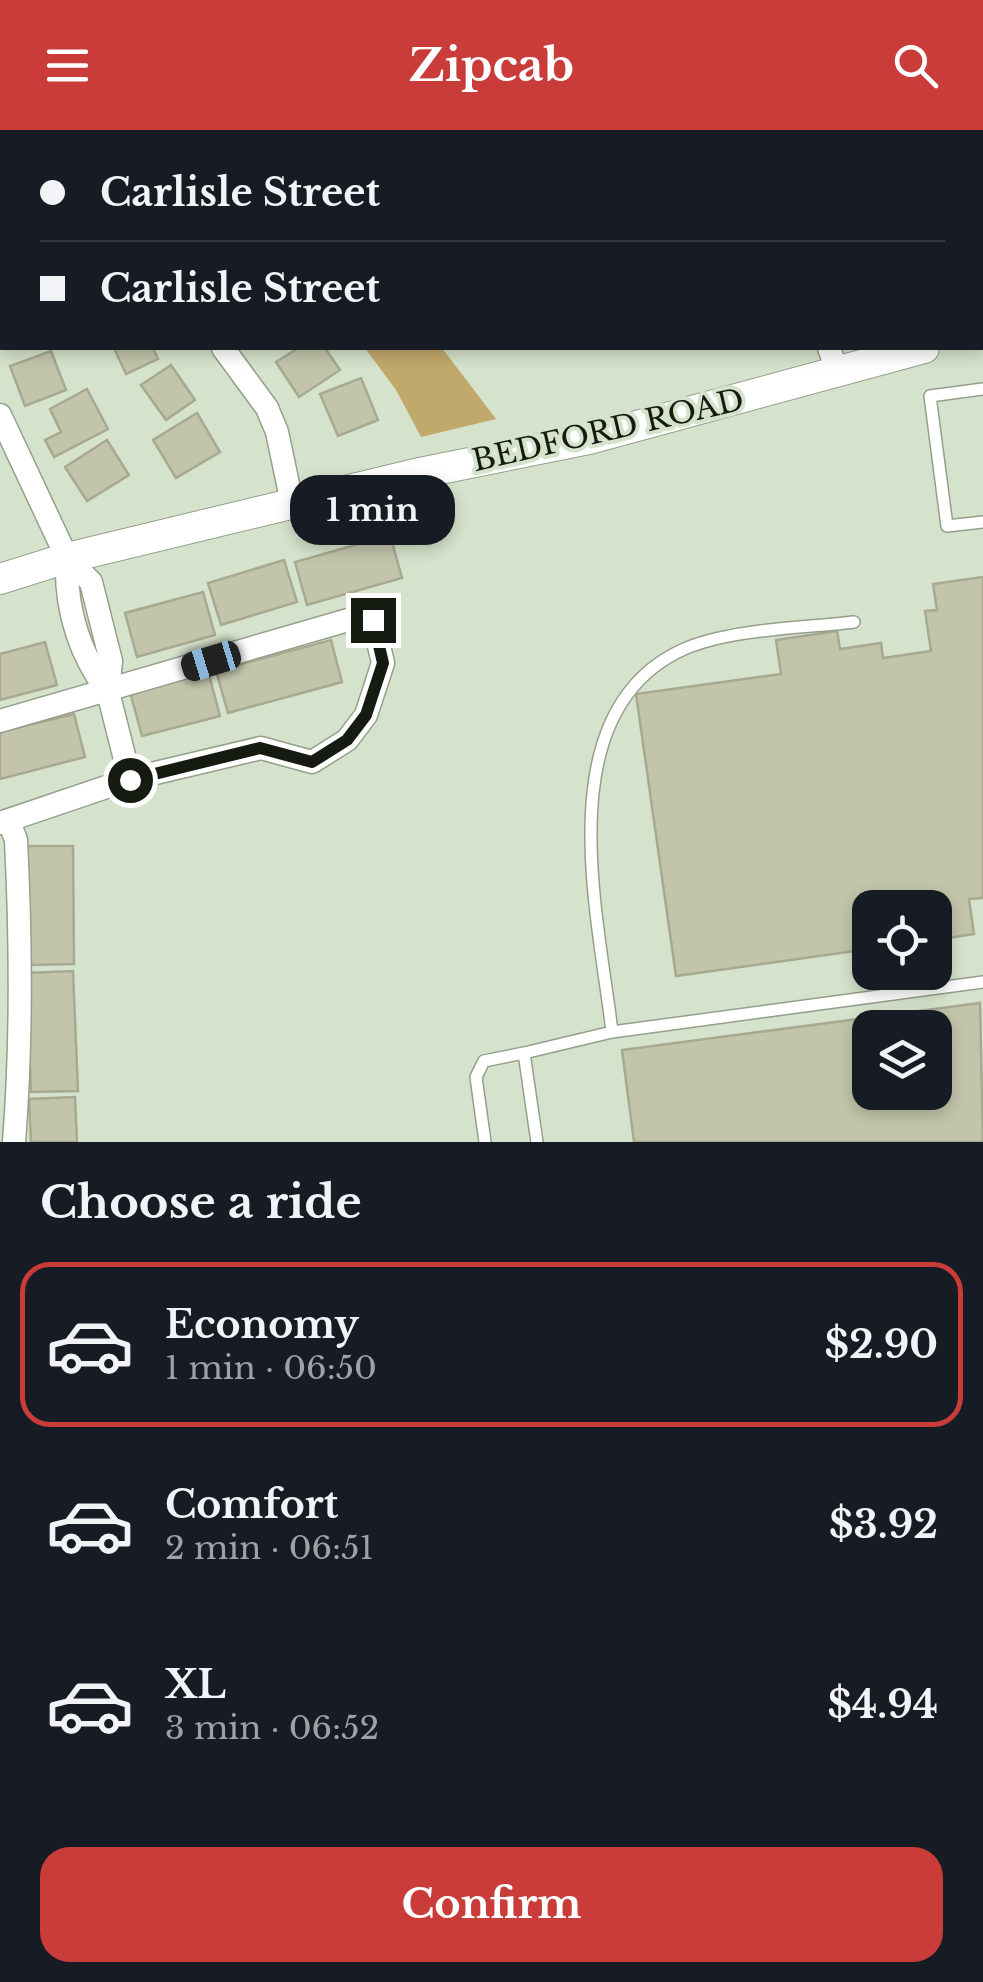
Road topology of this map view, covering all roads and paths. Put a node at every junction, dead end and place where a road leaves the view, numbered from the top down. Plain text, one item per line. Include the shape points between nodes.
1 (224, 350) edge
2 (907, 350) edge
3 (833, 359) edge
4 (983, 389) edge
5 (0, 416) edge
6 (292, 503) junction
7 (983, 522) edge
8 (67, 558) junction
9 (0, 580) edge
10 (854, 622) dead end
11 (108, 692) junction
12 (0, 721) edge
13 (130, 780) junction
14 (5, 822) edge
15 (983, 982) edge
16 (612, 1032) junction
17 (524, 1053) junction
18 (14, 1142) edge
19 (485, 1142) edge
20 (537, 1142) edge

1 - 6 street via 272,420
2 - 3 main road, BEDFORD ROAD
3 - 6 main road, BEDFORD ROAD via 589,439
4 - 7 lane via 930,396 948,526
5 - 8 street
6 - 8 main road, BEDFORD ROAD
8 - 9 main road, BEDFORD ROAD
8 - 11 street via 66,590 86,664
10 - 16 lane via 684,649 644,672 623,699 601,750 589,803
11 - 12 street
11 - 13 street
11 - 13 street via 348,620 373,620 383,663 366,715 347,740 312,762 260,748
13 - 14 street
14 - 18 street via 18,868 22,1065
15 - 16 lane
16 - 17 lane
17 - 19 lane via 484,1061 476,1077
17 - 20 lane

